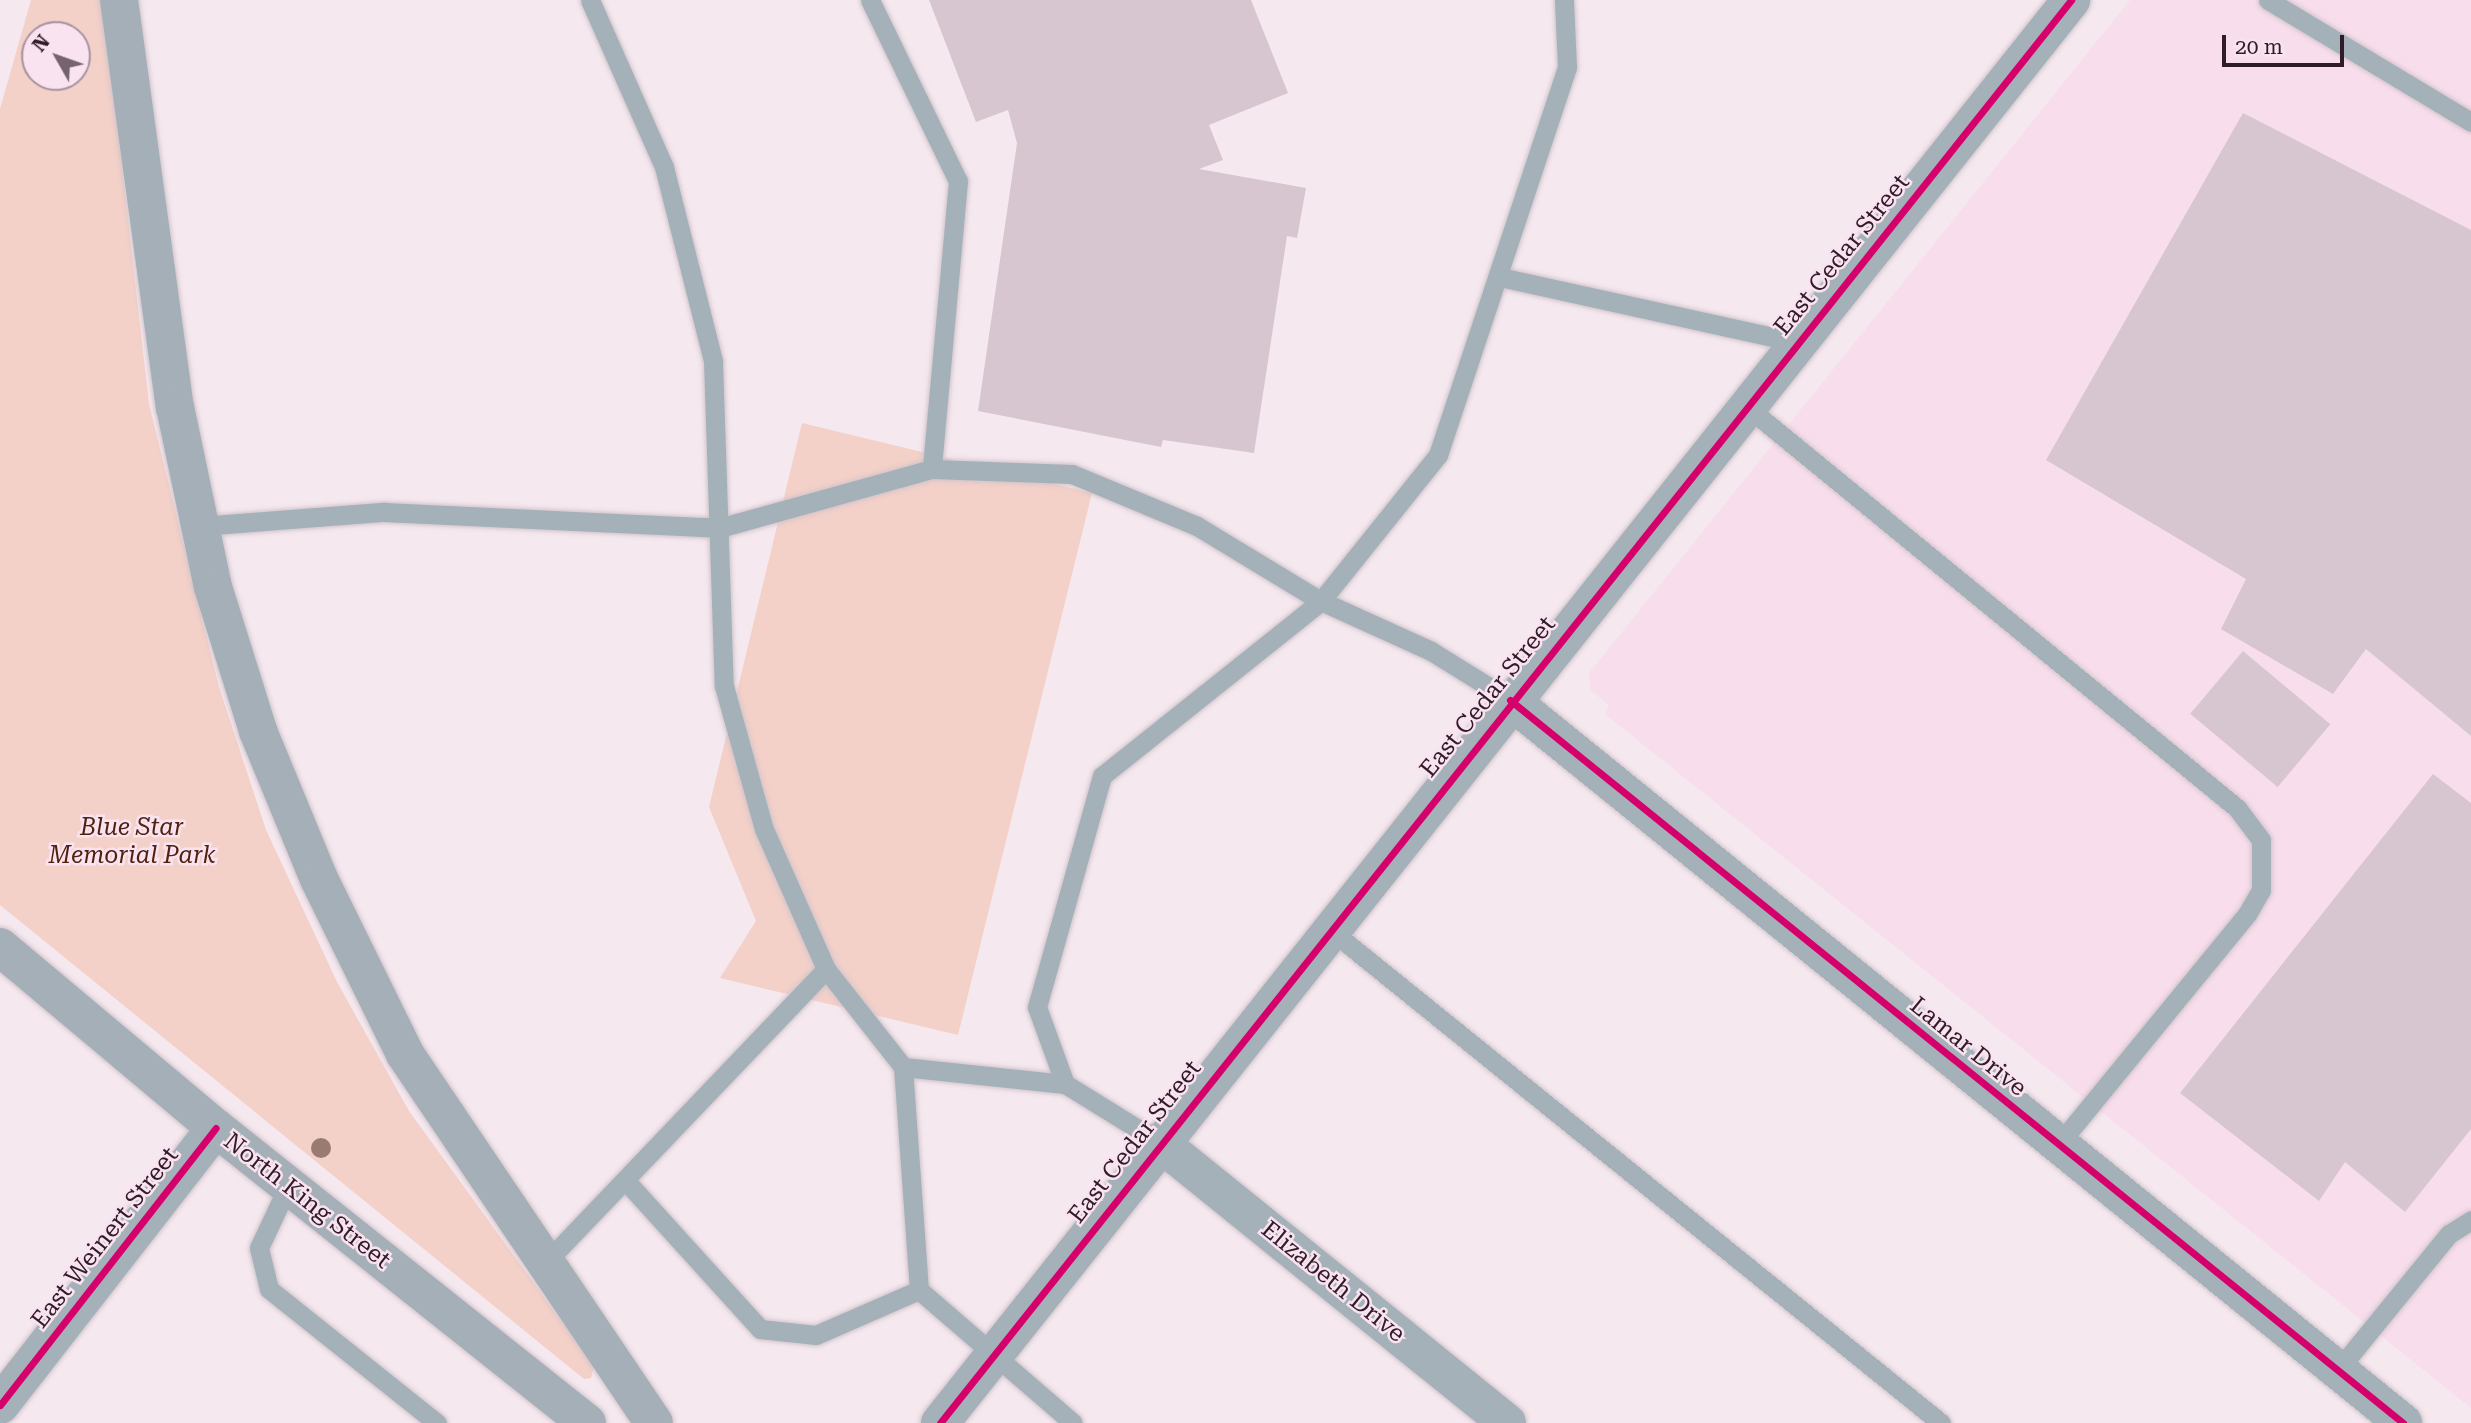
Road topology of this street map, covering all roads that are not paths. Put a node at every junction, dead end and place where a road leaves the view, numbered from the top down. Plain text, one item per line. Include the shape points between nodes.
1 (119, 0) edge
2 (590, 0) edge
3 (870, 0) edge
4 (1564, 0) edge
5 (2071, 0) edge
6 (2268, 0) edge
7 (2471, 122) edge
8 (1500, 277) junction
9 (1796, 342) junction
10 (1746, 406) junction
11 (932, 469) junction
12 (200, 526) junction
13 (719, 528) junction
14 (1321, 601) junction
15 (1510, 700) junction
16 (1328, 929) junction
17 (0, 947) edge
18 (826, 969) junction
19 (903, 1067) junction
20 (1065, 1084) junction
21 (216, 1128) junction
22 (1159, 1142) junction
23 (2058, 1145) junction
24 (625, 1180) junction
25 (288, 1186) junction
26 (2471, 1220) edge
27 (549, 1259) junction
28 (919, 1290) junction
29 (991, 1357) junction
30 (2338, 1370) junction
31 (0, 1405) edge
32 (569, 1418) edge
33 (437, 1423) edge
34 (654, 1423) edge
35 (940, 1423) edge
36 (1073, 1423) edge
37 (1507, 1423) edge
38 (1941, 1423) edge
39 (2403, 1423) edge

1 - 12 main road via 175,407
2 - 13 lane via 664,167 713,361
3 - 11 lane via 958,181
4 - 8 lane via 1567,67
5 - 9 street, East Cedar Street
6 - 7 lane
8 - 9 lane
8 - 14 lane via 1438,455
9 - 10 street, East Cedar Street
10 - 15 street, East Cedar Street
10 - 23 lane via 2237,808 2261,840 2261,890 2247,914
11 - 13 lane
11 - 14 lane via 1072,474 1197,526
12 - 13 lane via 384,512
12 - 27 main road via 258,731 319,879 405,1054
13 - 18 lane via 724,686 764,829
14 - 15 lane via 1431,651
14 - 20 lane via 1102,776 1037,1007
15 - 16 street, East Cedar Street
15 - 23 street, Lamar Drive
16 - 22 street, East Cedar Street
16 - 38 lane
17 - 21 main road, North King Street
18 - 19 lane
18 - 24 lane
19 - 20 lane
19 - 28 lane
20 - 22 lane
21 - 25 main road, North King Street
21 - 31 street, East Weinert Street
22 - 29 street, East Cedar Street
22 - 37 street, Elizabeth Drive
23 - 30 street, Lamar Drive
24 - 27 lane
24 - 28 lane via 760,1329 816,1335
25 - 32 main road, North King Street
25 - 33 lane via 260,1248 269,1289
26 - 30 lane via 2449,1234
27 - 34 main road
28 - 29 lane
29 - 35 street, East Cedar Street
29 - 36 lane
30 - 39 street, Lamar Drive

